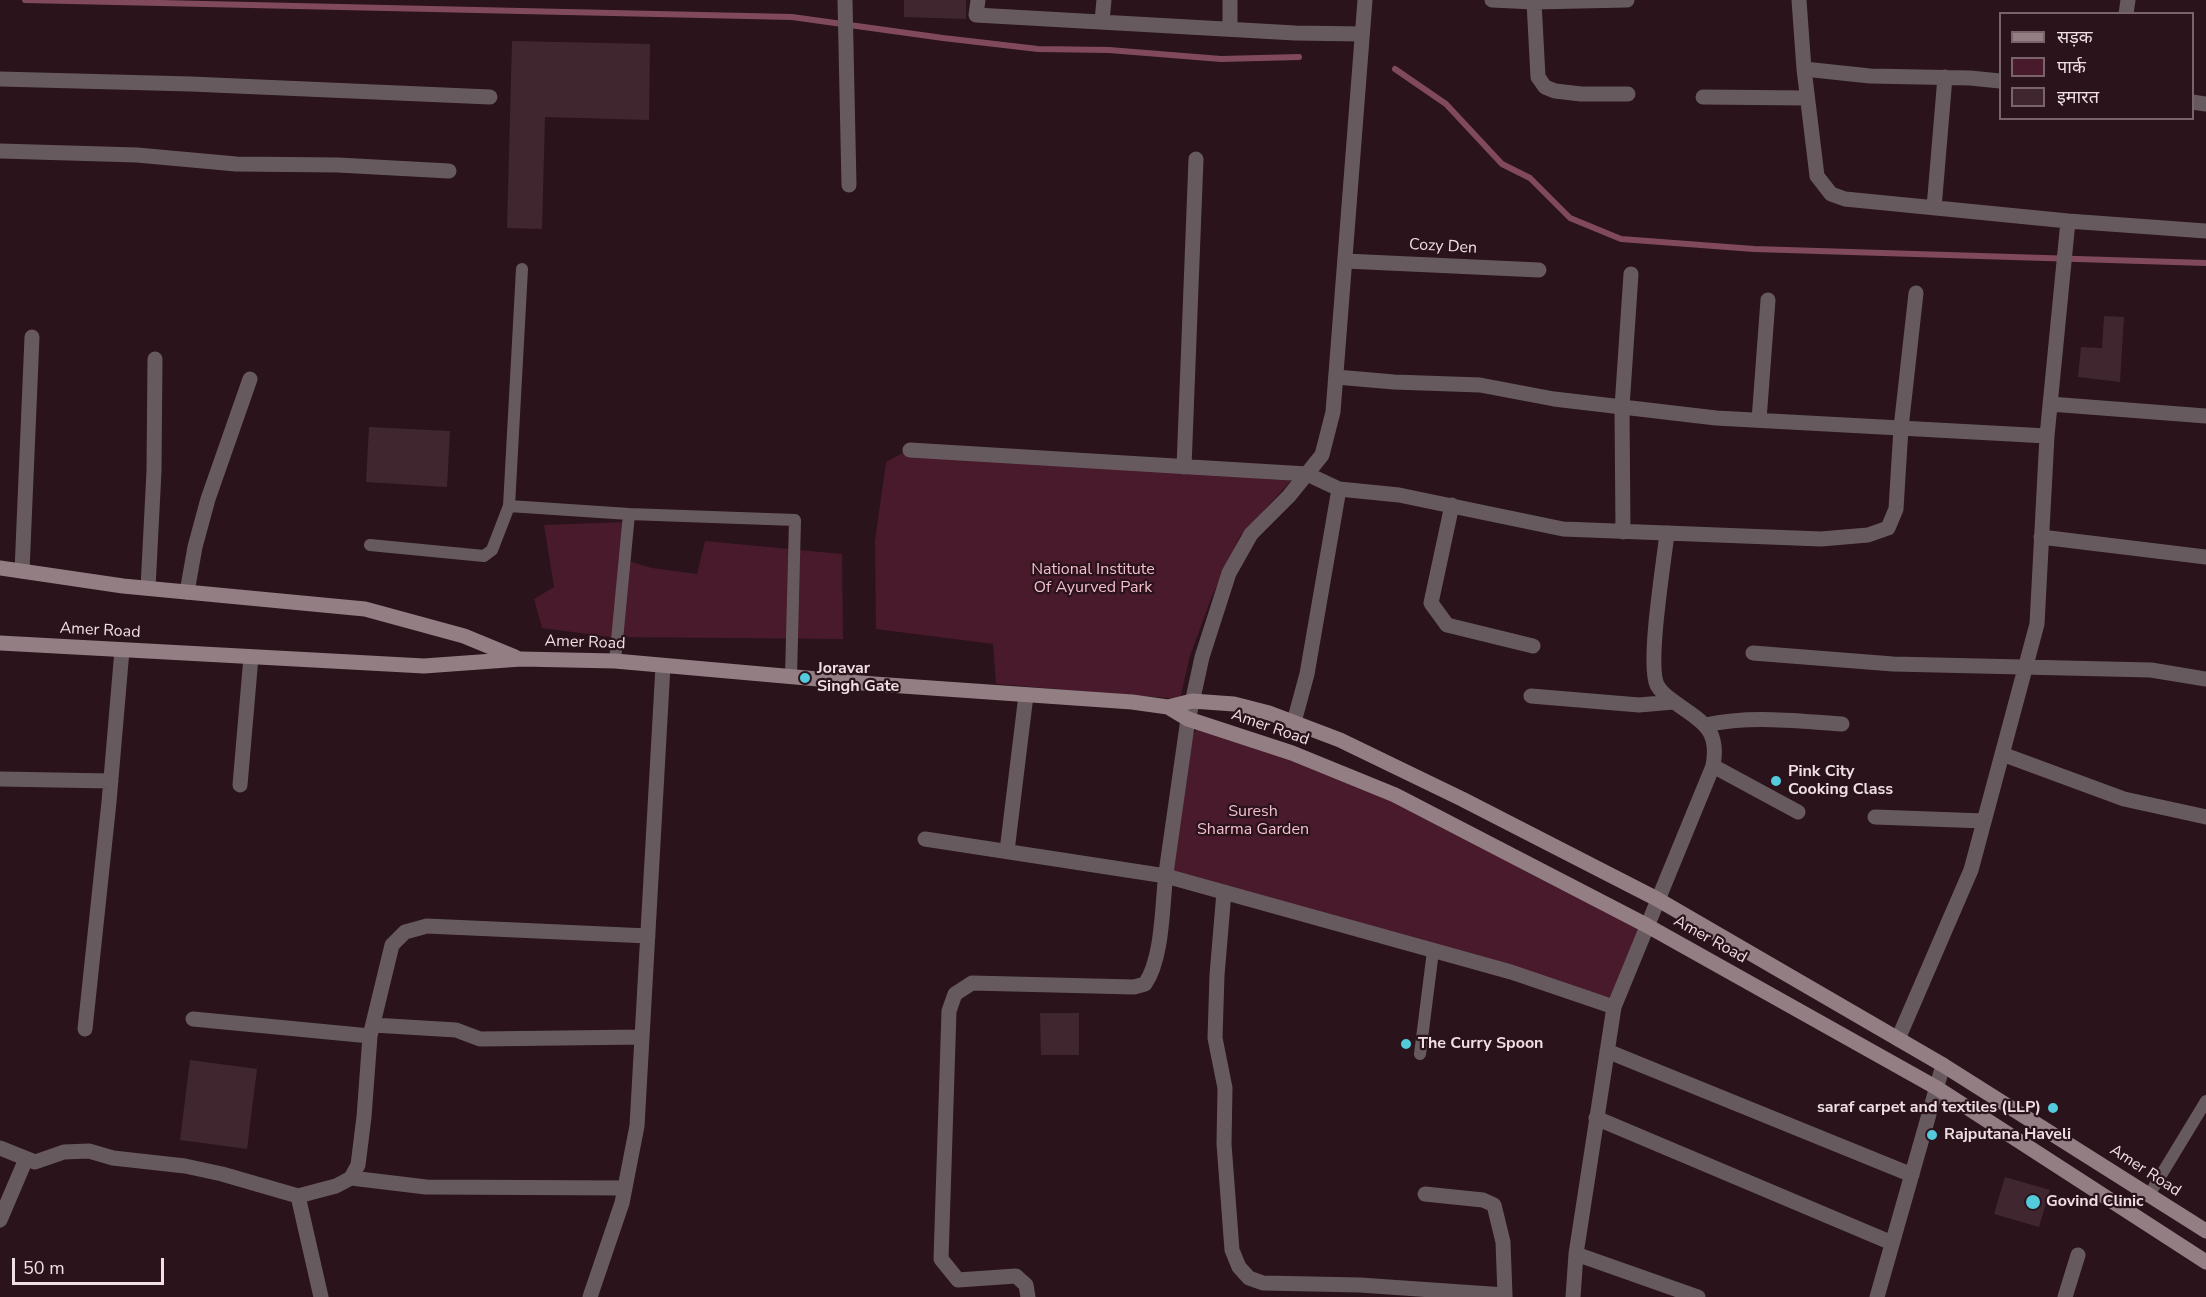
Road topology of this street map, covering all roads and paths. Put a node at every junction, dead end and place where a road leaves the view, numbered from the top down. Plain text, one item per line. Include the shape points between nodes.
1 (978, 0) edge
2 (1104, 0) edge
3 (1230, 0) edge
4 (1365, 0) edge
5 (1492, 0) edge
6 (1627, 0) edge
7 (1799, 0) edge
8 (845, 1) edge
9 (1534, 2) junction
10 (1102, 21) junction
11 (1230, 29) junction
12 (1362, 41) junction
13 (1804, 69) junction
14 (1945, 77) junction
15 (0, 79) edge
16 (1999, 81) edge
17 (1628, 94) dead end
18 (490, 97) dead end
19 (1703, 97) dead end
20 (1807, 98) junction
21 (0, 151) edge
22 (1196, 159) dead end
23 (449, 171) dead end
24 (849, 185) dead end
25 (1934, 208) junction
26 (2068, 221) junction
27 (2206, 231) edge
28 (1345, 261) junction
29 (522, 269) dead end
30 (1539, 270) dead end
31 (1631, 274) dead end
32 (1916, 293) dead end
33 (1768, 300) dead end
34 (32, 337) dead end
35 (155, 358) dead end
36 (1336, 377) junction
37 (250, 379) dead end
38 (2050, 404) junction
39 (1622, 407) junction
40 (2206, 416) edge
41 (1759, 420) junction
42 (1901, 428) junction
43 (2047, 436) junction
44 (910, 450) dead end
45 (1184, 466) junction
46 (1306, 474) junction
47 (1339, 489) junction
48 (1452, 505) junction
49 (509, 506) junction
50 (629, 514) junction
51 (1623, 532) junction
52 (1667, 533) junction
53 (2042, 537) junction
54 (370, 545) dead end
55 (2206, 557) edge
56 (0, 568) edge
57 (22, 571) junction
58 (148, 588) junction
59 (187, 592) junction
60 (0, 643) edge
61 (1533, 646) dead end
62 (122, 650) junction
63 (1753, 653) dead end
64 (251, 657) junction
65 (521, 659) junction
66 (615, 661) junction
67 (663, 666) junction
68 (2026, 667) junction
69 (791, 677) junction
70 (2206, 679) edge
71 (1026, 695) junction
72 (1531, 696) dead end
73 (1192, 701) junction
74 (1674, 702) junction
75 (1168, 707) junction
76 (1188, 718) junction
77 (1294, 722) junction
78 (1842, 724) dead end
79 (1705, 725) junction
80 (2002, 754) junction
81 (1713, 766) junction
82 (0, 779) edge
83 (111, 781) junction
84 (240, 785) dead end
85 (1798, 812) dead end
86 (1875, 817) dead end
87 (2206, 817) edge
88 (1984, 821) junction
89 (925, 838) dead end
90 (1007, 851) junction
91 (1166, 876) junction
92 (1224, 892) junction
93 (1657, 899) junction
94 (1646, 926) junction
95 (648, 936) junction
96 (1433, 951) junction
97 (1614, 1007) junction
98 (193, 1019) dead end
99 (85, 1029) dead end
100 (371, 1030) junction
101 (642, 1037) junction
102 (1898, 1039) junction
103 (1607, 1051) junction
104 (1420, 1053) dead end
105 (1943, 1065) junction
106 (1937, 1088) junction
107 (2206, 1101) edge
108 (1596, 1118) junction
109 (0, 1148) edge
110 (26, 1159) junction
111 (1912, 1175) junction
112 (351, 1178) junction
113 (625, 1188) junction
114 (1425, 1194) dead end
115 (2149, 1195) junction
116 (298, 1196) junction
117 (0, 1220) edge
118 (2206, 1231) edge
119 (1892, 1243) junction
120 (1576, 1254) junction
121 (2078, 1256) dead end
122 (2206, 1262) edge
123 (1320, 1290) edge
124 (1505, 1296) edge
125 (321, 1297) edge
126 (590, 1297) edge
127 (1028, 1297) edge
128 (1573, 1297) edge
129 (1698, 1297) edge
130 (1877, 1297) edge
131 (2065, 1297) edge

1 - 10 street via 976,15
2 - 10 street
3 - 11 street
4 - 12 street
5 - 9 street
6 - 9 street
7 - 13 street
8 - 24 street
9 - 17 street via 1538,76 1545,87 1581,94
10 - 11 street
11 - 12 street
12 - 28 street
13 - 14 street via 1870,76
13 - 20 street
14 - 16 street
14 - 25 street
15 - 18 street
19 - 20 street
20 - 25 street via 1817,176 1831,194 1845,199
21 - 23 street
22 - 45 street
25 - 26 street
26 - 27 street
26 - 38 street
28 - 30 street, Cozy Den
28 - 36 street
29 - 49 lane
31 - 39 street
32 - 42 street
33 - 41 street
34 - 57 street
35 - 58 street
36 - 39 street via 1480,386
36 - 46 street via 1333,412 1322,455
37 - 59 street via 208,499
38 - 40 street
38 - 43 street
39 - 41 street
39 - 51 street
41 - 42 street
42 - 43 street
42 - 52 street via 1896,509 1888,528 1868,536 1821,539
43 - 53 street
44 - 45 street
45 - 46 street
46 - 47 street
46 - 73 street via 1251,534 1229,573
47 - 48 street
47 - 77 street via 1309,663
48 - 51 street via 1563,529
48 - 61 street via 1431,603 1447,626
49 - 50 lane
49 - 54 lane via 492,550 484,556
50 - 66 lane
50 - 69 lane via 795,520
51 - 52 street
52 - 74 street via 1653,661 1657,684
53 - 55 street
53 - 68 street via 2037,624
56 - 57 main road
57 - 58 main road
58 - 59 main road
59 - 65 main road via 365,609 464,636
60 - 62 main road, Amer Road
62 - 64 main road, Amer Road
62 - 83 street
63 - 68 street via 1893,664
64 - 65 main road, Amer Road via 424,666
64 - 84 street
65 - 66 main road, Amer Road
66 - 67 main road, Amer Road
67 - 69 main road, Amer Road
67 - 95 street
68 - 70 street via 2151,670
68 - 80 street
69 - 71 main road, Amer Road
71 - 75 main road, Amer Road
71 - 90 street
72 - 74 street via 1639,705
73 - 75 main road, Amer Road
73 - 76 street
73 - 77 main road, Amer Road via 1234,704
74 - 79 street
75 - 76 main road, Amer Road
76 - 91 street
76 - 94 main road, Amer Road via 1292,753 1395,795
77 - 93 main road, Amer Road via 1340,740
78 - 79 street via 1760,718
79 - 81 street via 1713,736
80 - 87 street via 2124,799
80 - 88 street
81 - 85 street
81 - 93 street
82 - 83 street
83 - 99 street
86 - 88 street
88 - 102 street via 1971,870
89 - 90 street
90 - 91 street
91 - 92 street
91 - 127 street via 1160,931 1151,975 1145,984 1134,987 972,983 955,994 949,1011 941,1258 958,1280 1016,1276 1026,1285
92 - 96 street
92 - 123 street via 1215,1038 1225,1088 1224,1144 1232,1250 1249,1278
93 - 94 street
93 - 102 main road, Amer Road
94 - 97 street
94 - 106 main road, Amer Road
95 - 100 street via 427,926 405,932 392,945
95 - 101 street
96 - 97 street
96 - 104 lane
97 - 103 street
98 - 100 street
100 - 101 street via 456,1030 480,1039
100 - 112 street via 358,1165
101 - 113 street via 637,1126
102 - 105 main road, Amer Road
103 - 108 street
103 - 111 street
105 - 106 street
105 - 115 main road, Amer Road
106 - 111 street
106 - 122 main road, Amer Road
107 - 115 lane
108 - 119 street
108 - 120 street
109 - 110 street
110 - 116 street via 35,1162 64,1152 89,1150 113,1158 222,1174
110 - 117 street
111 - 119 street
112 - 113 street via 426,1187
112 - 116 street
113 - 126 street
114 - 124 street via 1483,1200 1494,1205 1503,1242
115 - 118 main road, Amer Road
116 - 125 street
119 - 130 street
120 - 128 street
120 - 129 street
121 - 131 street
123 - 124 street

